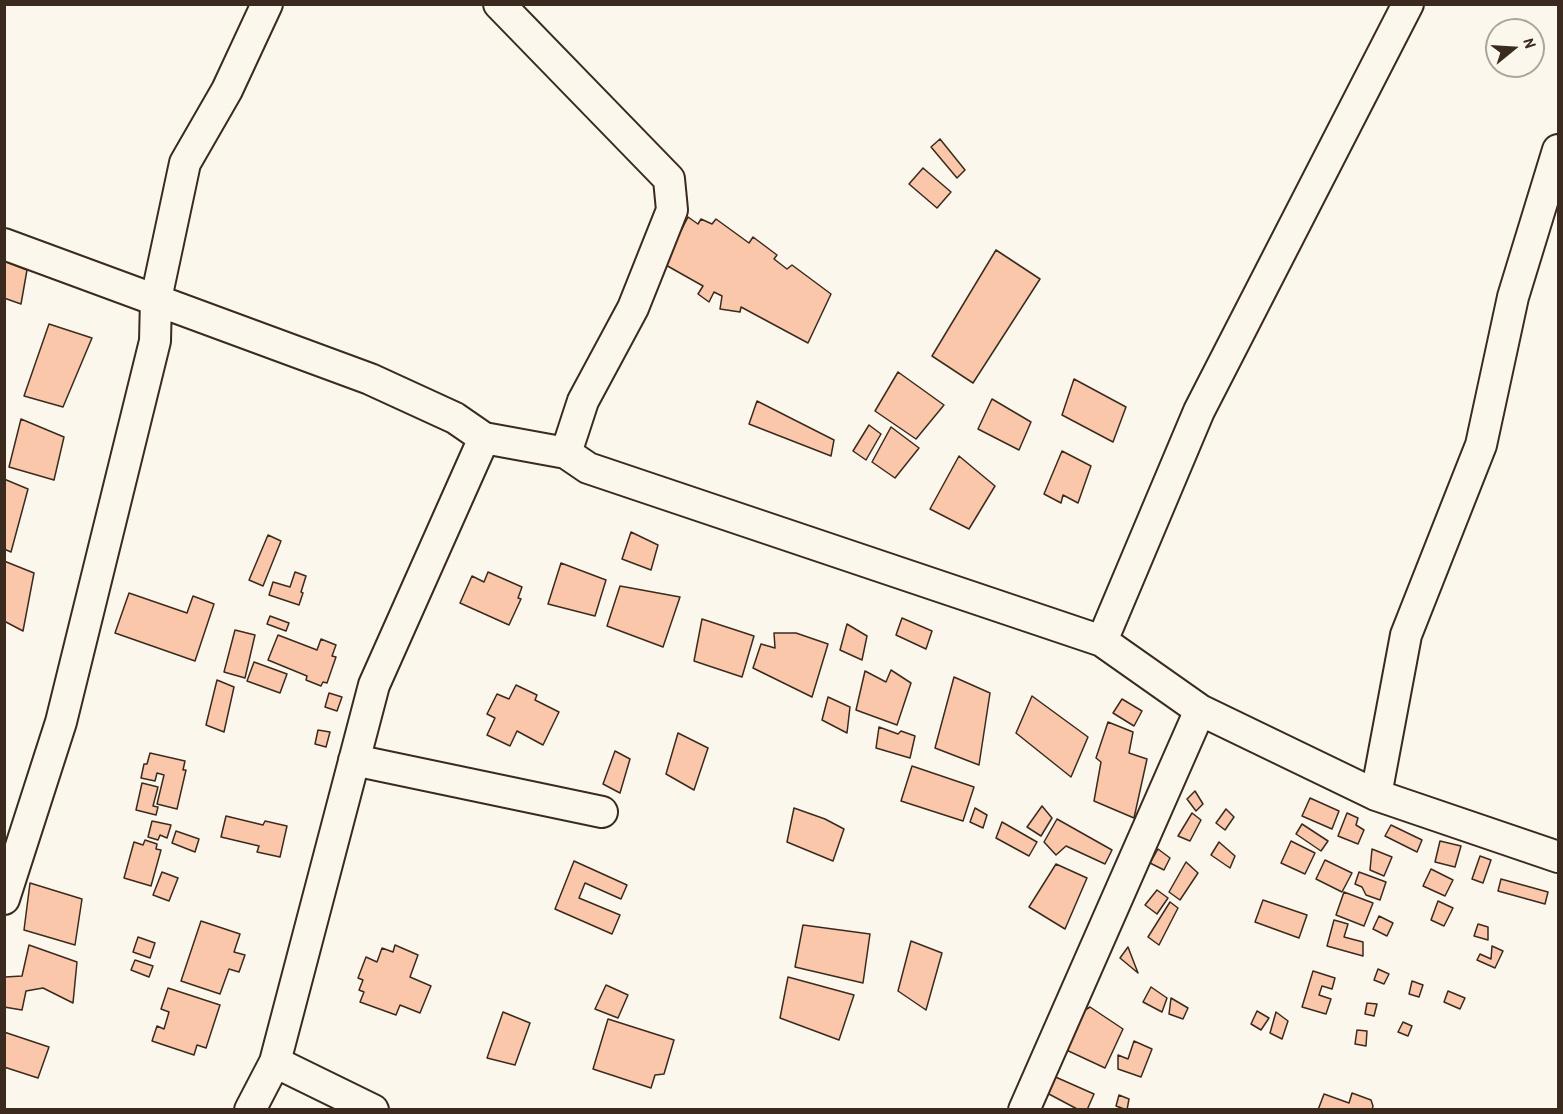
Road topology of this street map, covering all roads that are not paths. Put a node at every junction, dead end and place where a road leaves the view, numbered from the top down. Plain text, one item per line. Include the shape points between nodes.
1 (267, 4) edge
2 (499, 4) edge
3 (1408, 4) edge
4 (1558, 150) edge
5 (4, 244) edge
6 (156, 300) junction
7 (484, 438) junction
8 (566, 453) junction
9 (1102, 641) junction
10 (1200, 710) junction
11 (354, 760) junction
12 (1376, 795) junction
13 (602, 812) dead end
14 (1558, 857) edge
15 (4, 899) edge
16 (275, 1062) junction
17 (250, 1110) edge
18 (373, 1110) edge
19 (1024, 1110) edge

1 - 6 street via 227,90 185,163
2 - 8 street via 669,179 672,210 633,308 583,401
3 - 9 street via 1199,411
4 - 12 street via 1513,297 1481,445 1406,635
5 - 6 street
6 - 7 street via 370,379 455,418
6 - 15 street via 155,341 61,722
7 - 8 street
7 - 11 street via 374,685
8 - 9 street via 588,468
9 - 10 street
10 - 12 street
10 - 19 street
11 - 13 street
11 - 16 street
12 - 14 street
16 - 17 street
16 - 18 street

